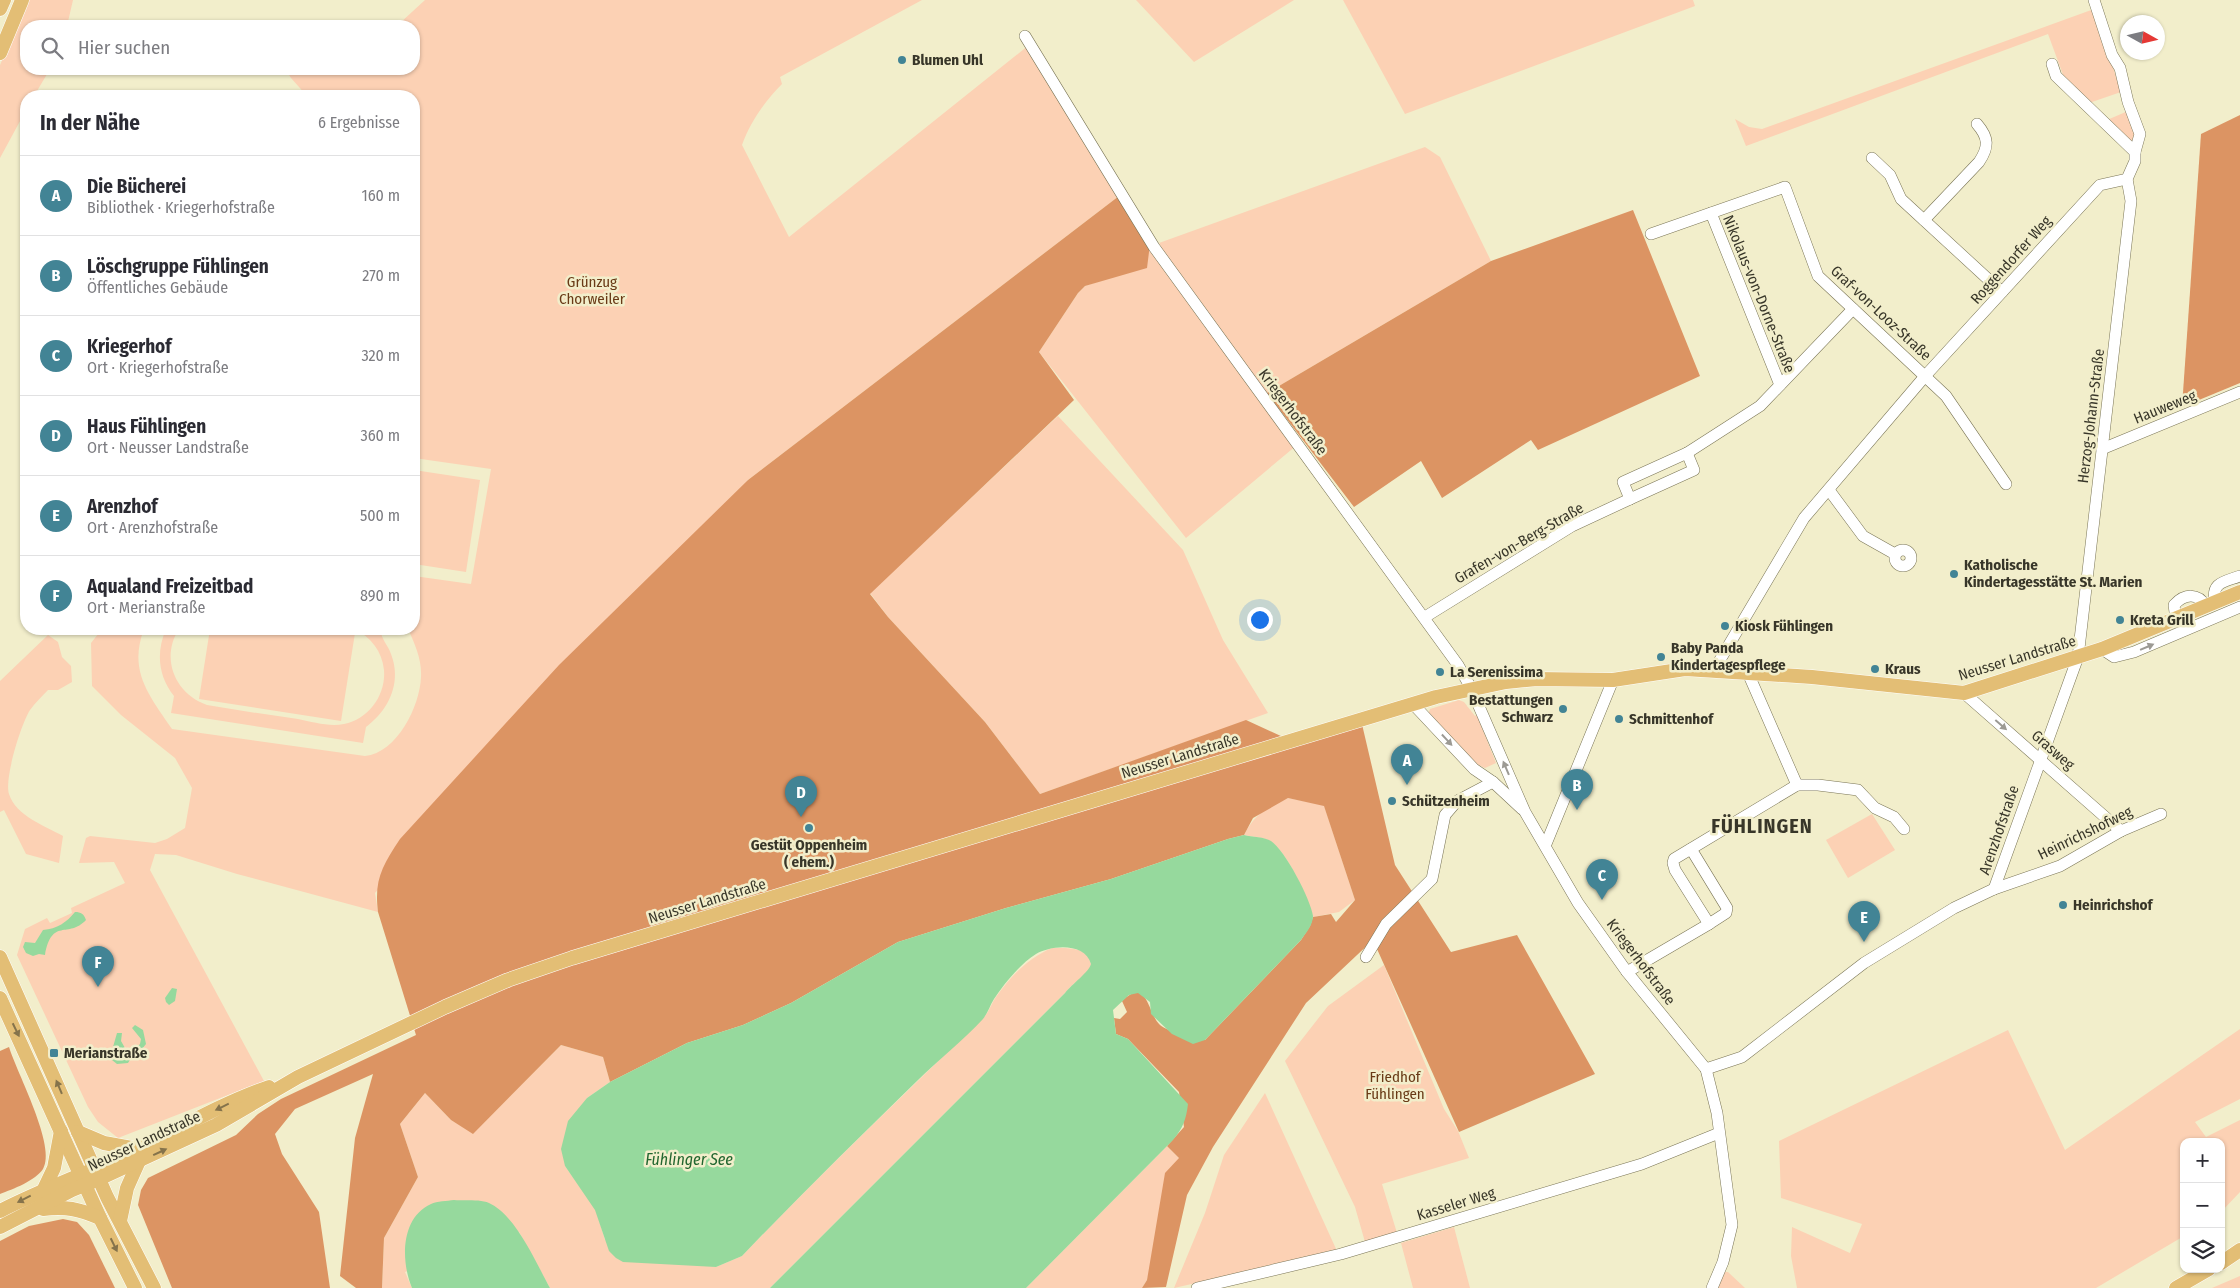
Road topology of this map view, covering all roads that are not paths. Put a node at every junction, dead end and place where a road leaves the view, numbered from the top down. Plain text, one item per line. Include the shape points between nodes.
1 (4, 0) edge
2 (22, 0) edge
3 (2094, 0) edge
4 (0, 9) edge
5 (1025, 36) dead end
6 (0, 53) edge
7 (2052, 64) dead end
8 (1977, 124) dead end
9 (2135, 152) junction
10 (1872, 158) dead end
11 (2127, 179) junction
12 (1785, 187) joint
13 (1710, 213) junction
14 (1924, 220) junction
15 (1651, 234) dead end
16 (2002, 292) junction
17 (1853, 309) junction
18 (1926, 375) junction
19 (1780, 385) junction
20 (2240, 392) edge
21 (2102, 449) junction
22 (1687, 453) junction
23 (2006, 484) dead end
24 (1829, 490) junction
25 (1630, 499) junction
26 (1895, 554) dead end
27 (2240, 576) edge
28 (2216, 586) junction
29 (2240, 592) edge
30 (2194, 595) junction
31 (2211, 604) junction
32 (2240, 607) edge
33 (1424, 617) junction
34 (2176, 619) junction
35 (2102, 649) junction
36 (2078, 657) junction
37 (1714, 670) junction
38 (1748, 673) junction
39 (1614, 680) junction
40 (1471, 688) junction
41 (1964, 694) junction
42 (1413, 704) junction
43 (2040, 759) junction
44 (1493, 782) junction
45 (1797, 785) junction
46 (1525, 812) junction
47 (2161, 814) dead end
48 (1904, 829) dead end
49 (2121, 831) junction
50 (1546, 844) junction
51 (1691, 849) junction
52 (1994, 889) junction
53 (1709, 924) junction
54 (0, 956) edge
55 (1366, 957) dead end
56 (1627, 972) junction
57 (0, 998) edge
58 (1706, 1069) junction
59 (61, 1130) junction
60 (78, 1132) junction
61 (1719, 1133) junction
62 (139, 1155) junction
63 (90, 1177) junction
64 (44, 1189) junction
65 (32, 1210) junction
66 (0, 1211) edge
67 (100, 1218) junction
68 (120, 1221) junction
69 (0, 1227) edge
70 (2202, 1273) edge
71 (135, 1288) edge
72 (154, 1288) edge
73 (1196, 1288) edge
74 (1712, 1288) edge
75 (2176, 1288) edge

1 - 4 main road
2 - 6 main road
3 - 9 street via 2112,55 2120,68 2140,134
5 - 33 street, Kriegerhofstraße via 1154,247
7 - 9 street via 2056,76
8 - 14 street via 1987,141 1986,152
9 - 11 street via 2135,161
10 - 14 street via 1890,175 1900,199
11 - 16 street, Roggendorfer Weg via 2100,185
11 - 21 street, Herzog-Johann-Straße via 2131,201
12 - 13 street, Nikolaus-von-Dorne-Straße
12 - 17 street, Graf-von-Looz-Straße via 1818,276
13 - 15 street, Nikolaus-von-Dorne-Straße
13 - 19 street, Nikolaus-von-Dorne-Straße
14 - 16 street
16 - 18 street, Roggendorfer Weg
17 - 18 street, Graf-von-Looz-Straße
17 - 19 street
18 - 23 street, Graf-von-Looz-Straße via 1946,396
18 - 24 street, Roggendorfer Weg
19 - 22 street via 1748,414
20 - 21 street, Hauweweg
21 - 36 street, Herzog-Johann-Straße
22 - 25 street via 1623,482
22 - 25 street, Grafen-von-Berg-Straße via 1694,470
24 - 26 street via 1862,536
24 - 37 street, Roggendorfer Weg via 1804,518
25 - 33 street, Grafen-von-Berg-Straße via 1572,526
27 - 28 street
28 - 30 street
28 - 31 street
29 - 31 main road, Neusser Landstraße
30 - 31 street
30 - 34 street via 2174,605
31 - 34 main road, Neusser Landstraße
35 -> 32 street via 2114,656 2134,652
33 - 40 street, Kriegerhofstraße
34 - 35 main road, Neusser Landstraße
35 - 36 main road, Neusser Landstraße
36 - 41 main road, Neusser Landstraße
36 - 43 street, Arenzhofstraße
37 - 38 main road, Neusser Landstraße
37 - 39 main road, Neusser Landstraße via 1666,671
38 - 41 main road, Neusser Landstraße
38 - 45 street
39 - 40 main road, Neusser Landstraße via 1538,679
39 - 50 street
40 - 42 main road, Neusser Landstraße
46 -> 40 street, Kriegerhofstraße
41 -> 43 street, Grasweg
42 -> 44 street, Kriegerhofstraße via 1474,770
42 - 62 main road, Neusser Landstraße via 508,980 298,1077 244,1096
43 - 49 street, Grasweg
43 - 52 street, Arenzhofstraße
44 - 46 street, Kriegerhofstraße
44 - 55 street via 1451,806 1445,815 1432,879 1386,924
45 - 48 street via 1818,784 1858,790 1876,808 1894,817
45 - 51 street
46 - 50 street, Kriegerhofstraße
47 - 49 street, Heinrichshofweg
49 - 52 street, Heinrichshofweg via 2060,866
50 - 56 street, Kriegerhofstraße via 1578,902
51 - 53 street via 1727,908 1726,913
51 - 53 street via 1674,859 1673,863
52 - 58 street, Arenzhofstraße via 1954,908 1864,963 1742,1056
53 - 56 street
60 -> 54 main road
56 - 58 street, Kriegerhofstraße
57 -> 59 main road
58 - 61 street, Kriegerhofstraße
59 - 63 main road
59 - 64 main road via 54,1168
60 - 62 main road
60 - 63 main road
61 - 73 street, Kasseler Weg via 1642,1164 1341,1254
61 - 74 street, Kriegerhofstraße via 1732,1224 1731,1237
62 - 63 main road, Neusser Landstraße
62 - 68 main road
63 - 64 main road, Neusser Landstraße
63 - 65 main road, Neusser Landstraße
63 - 67 main road
63 - 68 main road
64 -> 66 main road, Neusser Landstraße
65 - 67 main road via 78,1208
65 - 69 main road, Neusser Landstraße
67 -> 71 main road
68 - 72 main road
70 - 75 main road

